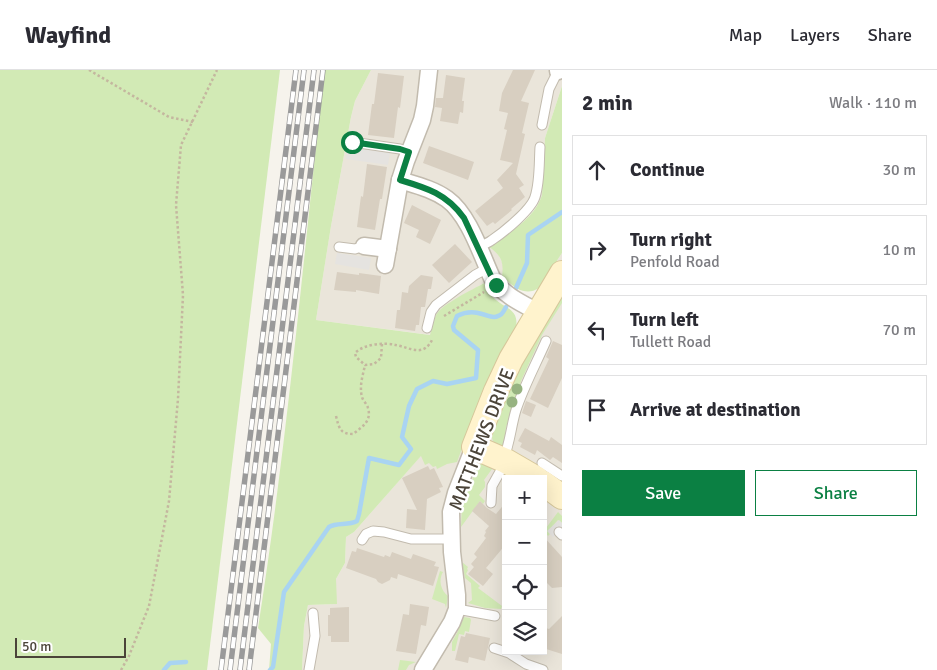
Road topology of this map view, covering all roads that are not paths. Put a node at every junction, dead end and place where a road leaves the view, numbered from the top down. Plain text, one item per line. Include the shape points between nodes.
1 (429, 70) edge
2 (558, 70) edge
3 (542, 125) dead end
4 (352, 142) dead end
5 (540, 147) dead end
6 (409, 152) junction
7 (400, 180) junction
8 (364, 246) joint
9 (339, 247) dead end
10 (478, 247) junction
11 (388, 249) junction
12 (385, 266) dead end
13 (488, 268) junction
14 (562, 273) edge
15 (538, 312) junction
16 (427, 328) dead end
17 (546, 341) dead end
18 (474, 447) junction
19 (505, 460) junction
20 (541, 475) edge
21 (547, 475) edge
22 (562, 476) edge
23 (547, 481) edge
24 (562, 497) edge
25 (490, 503) dead end
26 (451, 539) junction
27 (362, 540) dead end
28 (457, 609) junction
29 (313, 613) dead end
30 (495, 616) dead end
31 (494, 648) dead end
32 (309, 670) edge
33 (423, 670) edge
34 (543, 670) edge

1 - 6 street via 422,120
2 - 3 lane via 547,96
4 - 6 lane
5 - 10 lane via 537,188 532,204 491,241
6 - 7 street
7 - 10 street via 431,190 453,204
7 - 11 street
8 - 9 lane via 355,249
8 - 11 street
10 - 13 street
11 - 12 street
13 - 15 street via 500,289
13 - 16 lane via 436,305
14 - 15 street, MATTHEWS DRIVE
15 - 18 street, MATTHEWS DRIVE via 511,359
17 - 19 lane via 517,407
18 - 19 street
18 - 26 street, MATTHEWS DRIVE via 453,504
19 - 20 street
19 - 25 lane via 492,486
21 - 22 lane
23 - 24 street
26 - 27 lane via 411,539 373,531
26 - 28 street, MATTHEWS DRIVE
28 - 30 lane
28 - 33 street, MATTHEWS DRIVE
29 - 32 lane via 315,636
31 - 34 lane

